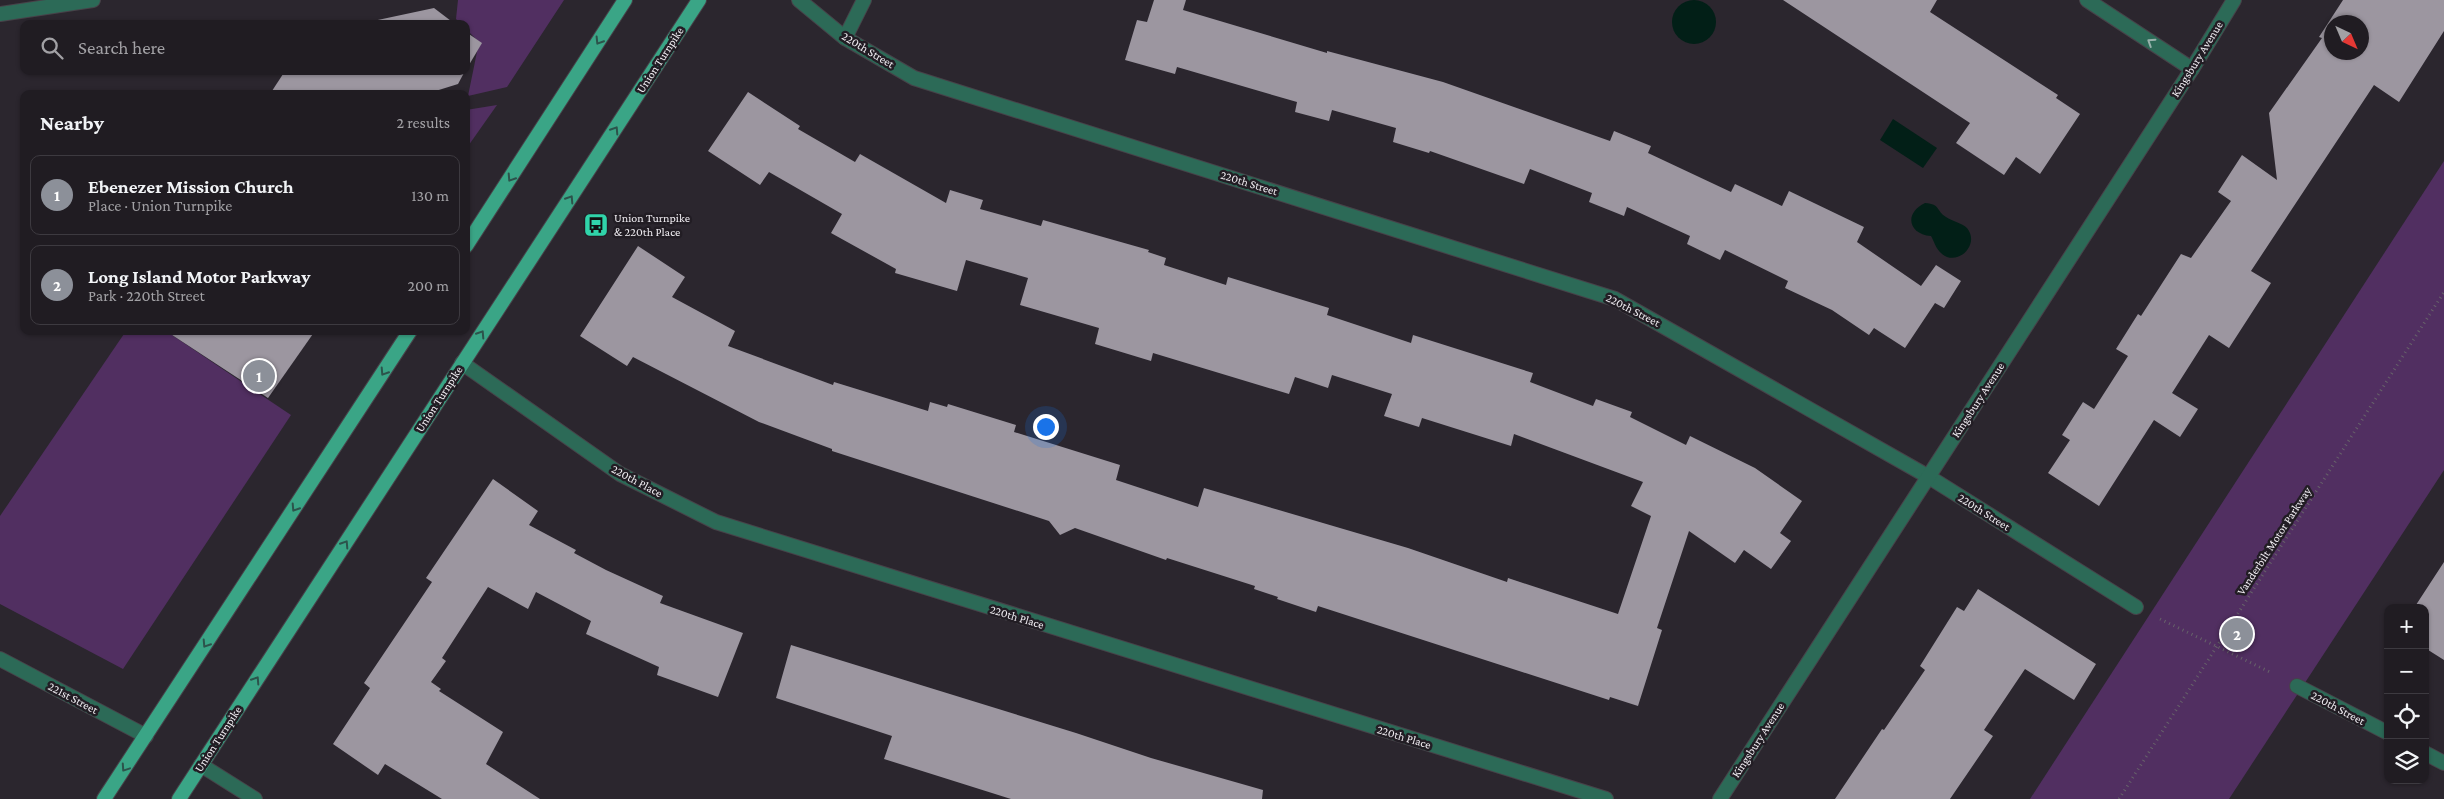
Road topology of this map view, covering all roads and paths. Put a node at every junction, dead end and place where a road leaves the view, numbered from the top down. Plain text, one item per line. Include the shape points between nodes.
1 (93, 0) edge
2 (625, 0) edge
3 (699, 0) edge
4 (799, 0) edge
5 (864, 0) edge
6 (2087, 0) edge
7 (2234, 0) edge
8 (0, 14) edge
9 (845, 38) junction
10 (2192, 69) junction
11 (470, 240) edge
12 (2444, 292) edge
13 (407, 335) edge
14 (462, 363) junction
15 (1929, 477) junction
16 (2136, 607) joint
17 (2217, 647) junction
18 (0, 658) edge
19 (2297, 686) joint
20 (2384, 731) edge
21 (146, 736) junction
22 (2429, 755) edge
23 (2444, 763) edge
24 (201, 765) junction
25 (104, 799) edge
26 (179, 799) edge
27 (255, 799) edge
28 (1606, 799) edge
29 (1720, 799) edge
30 (2119, 799) edge

1 - 8 street
2 -> 11 main road
14 -> 3 main road, Union Turnpike
4 - 9 street, 220th Street
5 - 9 street
10 -> 6 street
7 - 10 street, Kingsbury Avenue
9 - 15 street, 220th Street via 914,78 1615,298
10 - 15 street, Kingsbury Avenue
12 - 17 path, Vanderbilt Motor Parkway
13 -> 21 main road
24 -> 14 main road, Union Turnpike
14 - 28 street, 220th Place via 620,474 716,522
15 - 16 street, 220th Street
15 - 29 street, Kingsbury Avenue
16 - 17 path, 220th Street
17 - 19 path, 220th Street
17 - 30 path, Vanderbilt Motor Parkway
18 - 21 street, 221st Street
19 - 20 street, 220th Street
21 -> 25 main road
22 - 23 street
24 - 26 main road, Union Turnpike
24 - 27 street

